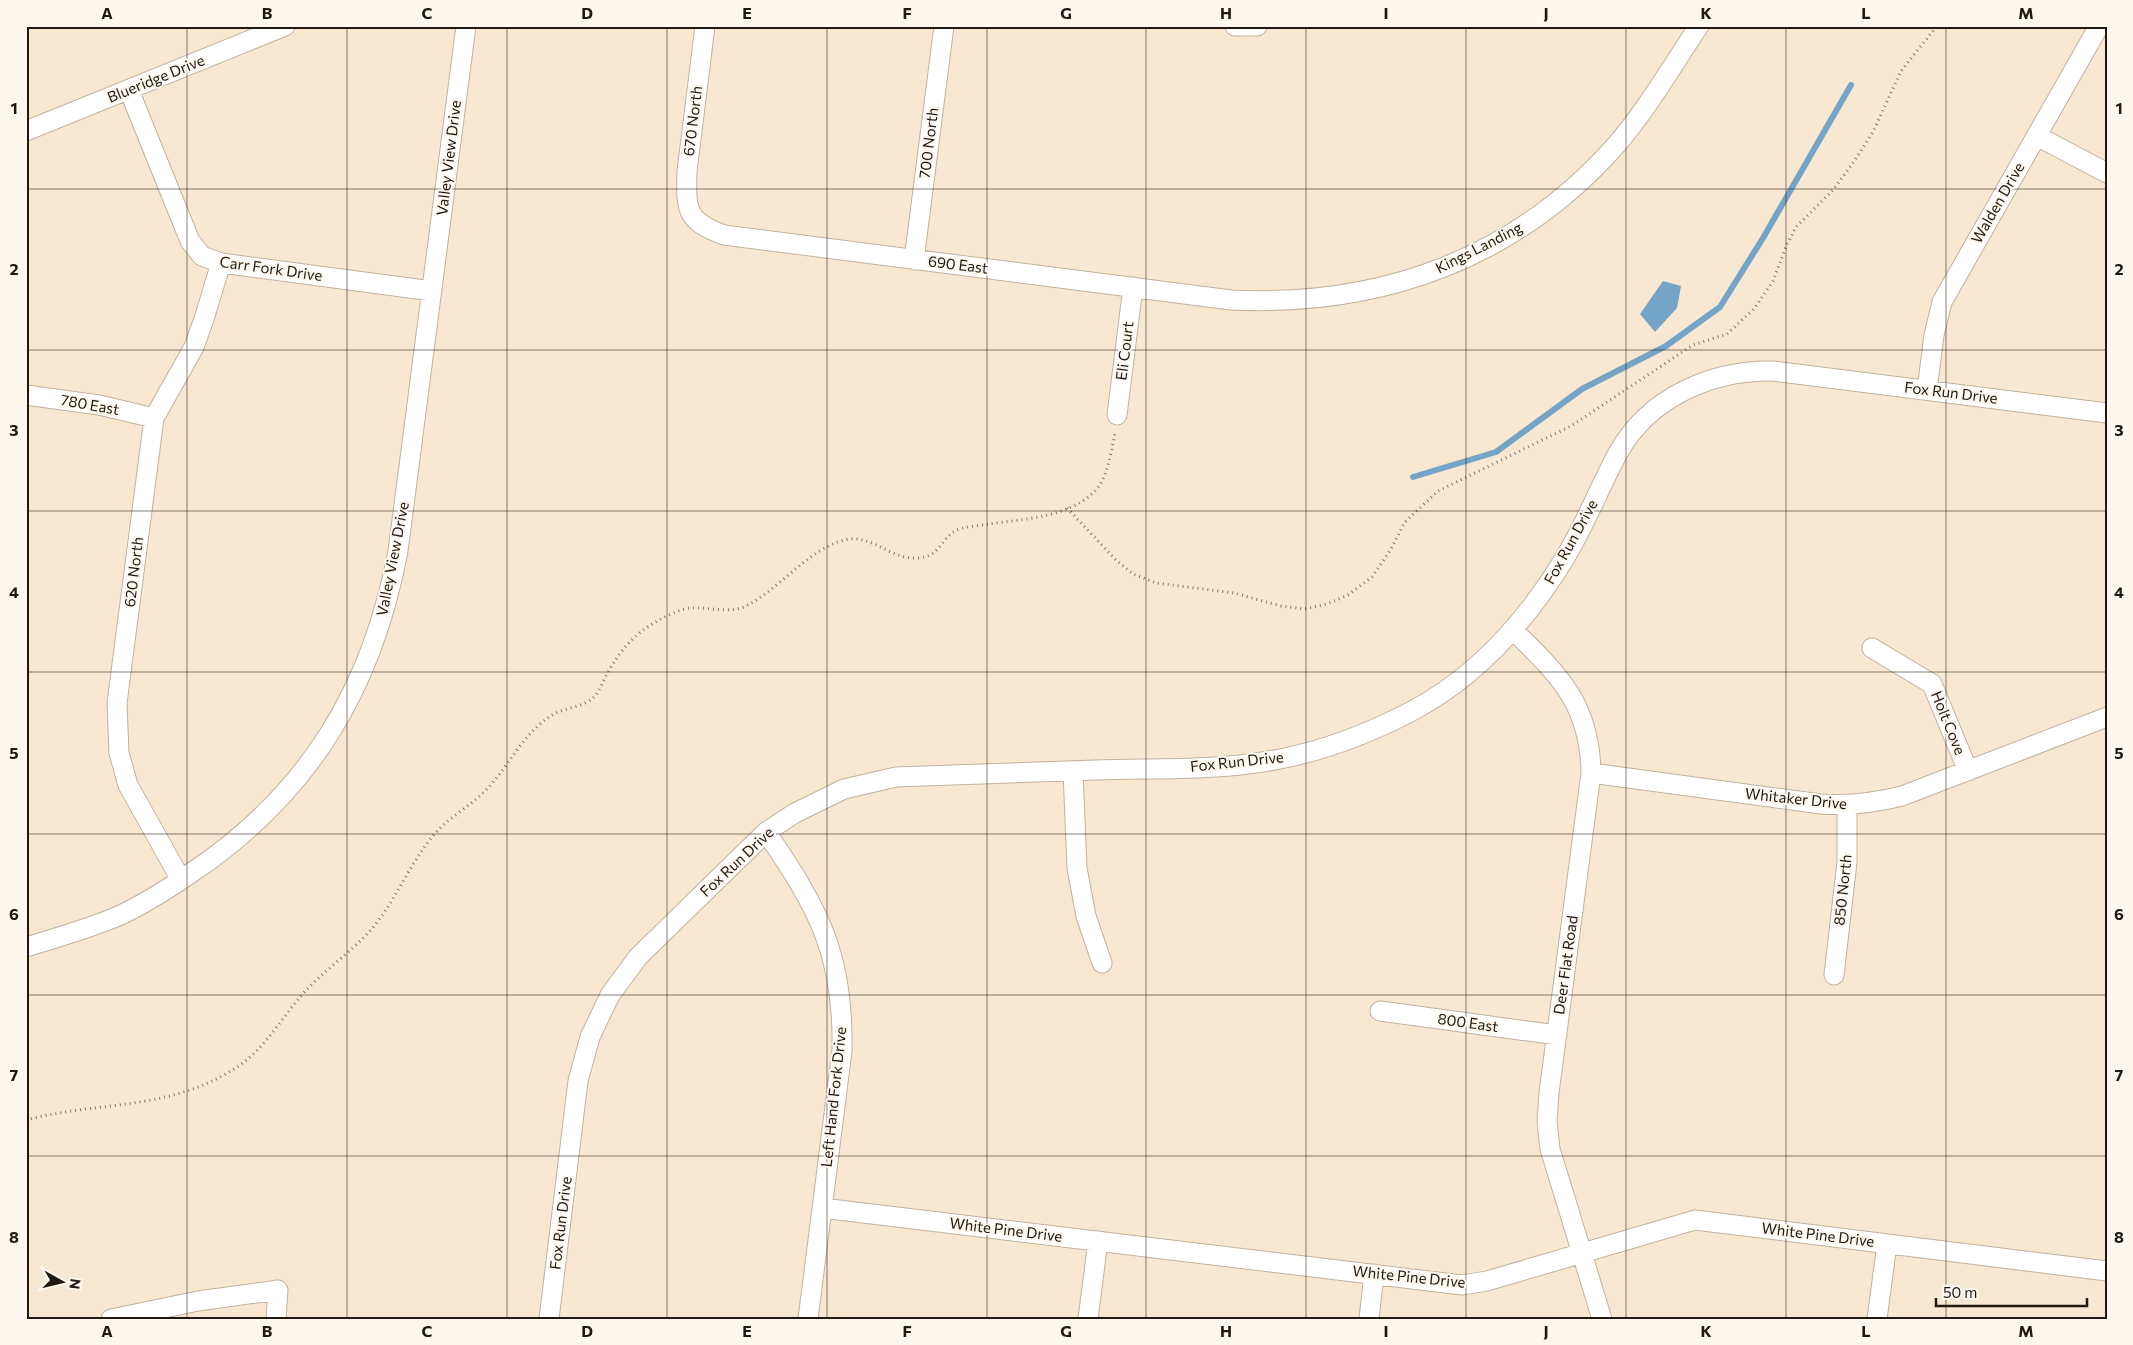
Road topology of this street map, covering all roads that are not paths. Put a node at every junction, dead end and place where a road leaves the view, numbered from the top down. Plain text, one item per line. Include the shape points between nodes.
1 (285, 26) edge
2 (466, 26) edge
3 (705, 26) edge
4 (944, 26) edge
5 (1235, 26) edge
6 (1257, 26) edge
7 (1699, 26) edge
8 (2099, 26) edge
9 (129, 90) junction
10 (26, 131) edge
11 (2037, 136) junction
12 (2107, 173) edge
13 (690, 216) joint
14 (914, 260) junction
15 (221, 264) junction
16 (1133, 287) junction
17 (432, 291) junction
18 (1231, 300) joint
19 (1926, 390) junction
20 (26, 395) edge
21 (2107, 413) edge
22 (1117, 415) road end
23 (154, 418) junction
24 (1513, 630) junction
25 (1872, 648) dead end
26 (2107, 717) edge
27 (1074, 771) junction
28 (1968, 771) junction
29 (1591, 773) junction
30 (1847, 806) junction
31 (766, 832) junction
32 (181, 880) junction
33 (26, 947) edge
34 (1102, 963) dead end
35 (1834, 975) dead end
36 (1380, 1010) dead end
37 (1556, 1035) junction
38 (822, 1208) junction
39 (1098, 1241) junction
40 (1887, 1244) junction
41 (1582, 1253) junction
42 (2107, 1271) edge
43 (1374, 1274) junction
44 (111, 1319) edge
45 (276, 1319) edge
46 (549, 1319) edge
47 (808, 1319) edge
48 (1088, 1319) edge
49 (1369, 1319) edge
50 (1602, 1319) edge
51 (1877, 1319) edge

1 - 9 street, Blueridge Drive
2 - 17 street, Valley View Drive
3 - 13 street, 670 North via 687,171 686,196
4 - 14 street, 700 North
5 - 6 street
7 - 18 street, Kings Landing via 1637,119 1611,150 1546,210 1492,245 1432,272 1367,291 1299,300
8 - 11 street, Walden Drive
9 - 10 street, Blueridge Drive
9 - 15 street, Carr Fork Drive via 190,241 202,256
11 - 12 street
11 - 19 street, Walden Drive via 1942,302
13 - 14 street, 690 East via 708,229 724,235
14 - 16 street, 690 East
15 - 17 street, Carr Fork Drive
15 - 23 street, 620 North via 194,347
16 - 18 street, 690 East
16 - 22 street, Eli Court
17 - 32 street, Valley View Drive via 398,551 371,654 340,718 298,778 245,833
19 - 21 street, Fox Run Drive
19 - 24 street, Fox Run Drive via 1754,371 1717,377 1682,391 1647,416 1619,450 1567,554
20 - 23 street, 780 East via 99,404
23 - 32 street, 620 North via 117,703 117,736 128,785
24 - 27 street, Fox Run Drive via 1476,668 1415,709 1366,733 1314,751 1241,765
24 - 29 street, Deer Flat Road via 1553,668 1575,699 1588,734
25 - 28 street, Holt Cove via 1932,684
26 - 28 street, Whitaker Drive
27 - 31 street, Fox Run Drive via 896,777 844,789 795,813
27 - 34 street via 1077,868 1086,916
28 - 30 street, Whitaker Drive via 1902,796
29 - 30 street, Whitaker Drive
29 - 37 street, Deer Flat Road
30 - 35 street, 850 North via 1847,862
31 - 38 street, Left Hand Fork Drive via 814,907 834,963 840,992 842,1052
31 - 46 street, Fox Run Drive via 638,957 599,1016 578,1082
32 - 33 street, Valley View Drive via 107,921
36 - 37 street, 800 East
37 - 41 street, Deer Flat Road via 1547,1122 1550,1149
38 - 39 street, White Pine Drive
38 - 47 street, Left Hand Fork Drive
39 - 43 street, White Pine Drive
39 - 48 street
40 - 41 street, White Pine Drive via 1695,1220
40 - 42 street, White Pine Drive
40 - 51 street
41 - 43 street, White Pine Drive via 1487,1282 1462,1285
41 - 50 street, Deer Flat Road
43 - 49 street
44 - 45 street via 198,1301 278,1290

